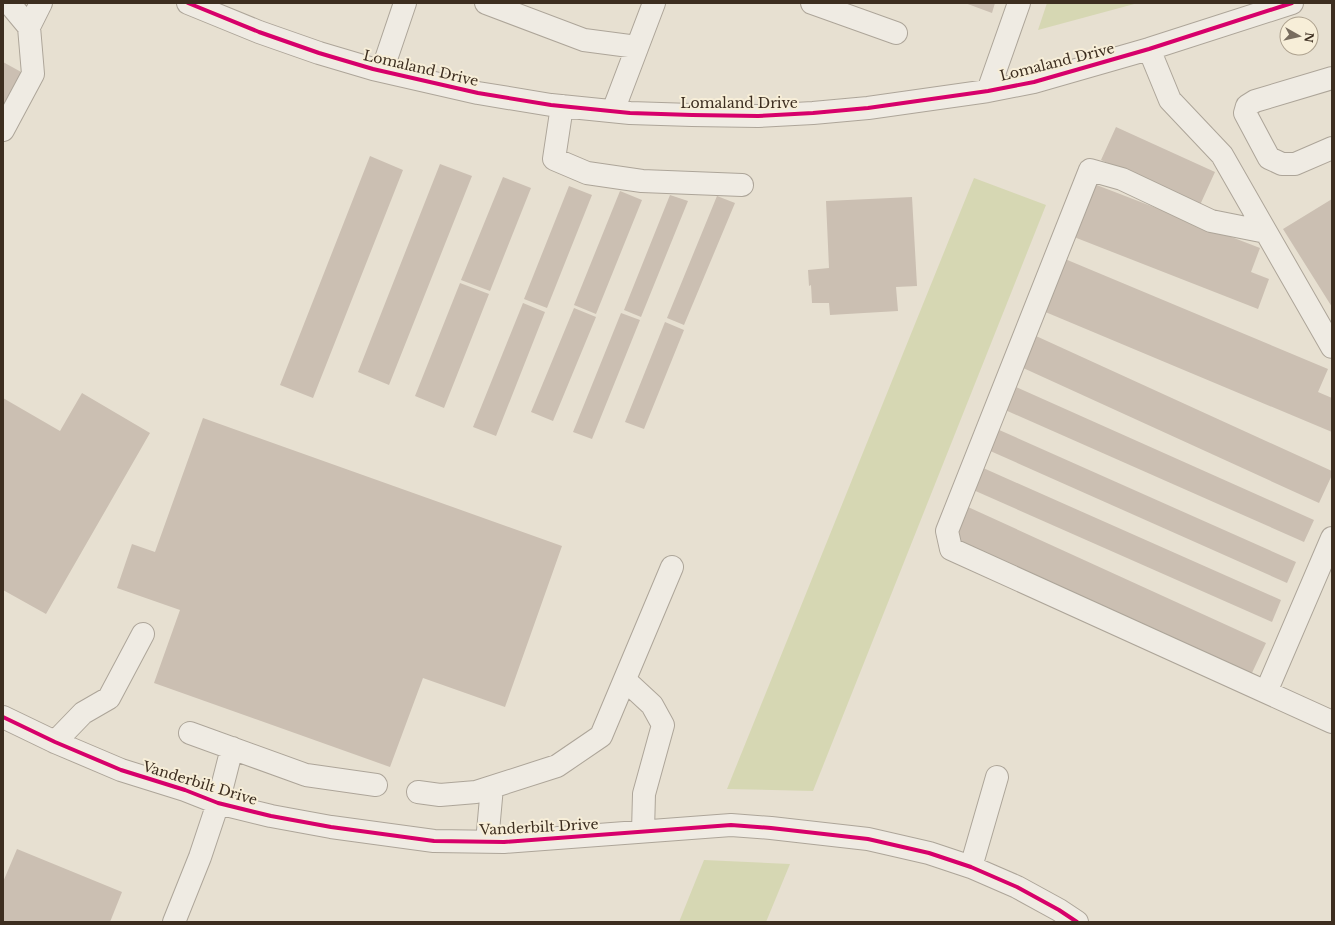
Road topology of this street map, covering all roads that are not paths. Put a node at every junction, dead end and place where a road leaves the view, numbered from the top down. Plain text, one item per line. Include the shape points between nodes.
1 (9, 3) edge
2 (41, 3) edge
3 (188, 3) edge
4 (405, 3) edge
5 (486, 3) edge
6 (654, 3) edge
7 (812, 3) edge
8 (1019, 3) edge
9 (1292, 3) edge
10 (29, 27) junction
11 (896, 33) dead end
12 (637, 47) junction
13 (1149, 49) junction
14 (382, 71) junction
15 (1332, 78) edge
16 (988, 90) junction
17 (562, 106) junction
18 (613, 111) junction
19 (3, 130) edge
20 (1332, 148) edge
21 (742, 185) dead end
22 (1266, 232) junction
23 (1332, 347) edge
24 (1332, 538) edge
25 (672, 567) dead end
26 (143, 634) dead end
27 (625, 680) junction
28 (1266, 692) junction
29 (3, 718) edge
30 (1332, 722) edge
31 (190, 733) dead end
32 (55, 742) junction
33 (232, 748) junction
34 (997, 777) dead end
35 (376, 785) dead end
36 (492, 787) junction
37 (418, 792) dead end
38 (218, 803) junction
39 (643, 831) junction
40 (487, 842) junction
41 (970, 867) junction
42 (174, 922) edge
43 (1077, 922) edge

1 - 10 street
2 - 10 street
3 - 14 street, Lomaland Drive via 259,32
4 - 14 street
5 - 12 street via 584,40
6 - 12 street
7 - 11 street
8 - 16 street
9 - 13 street, Lomaland Drive
10 - 19 street via 34,74
12 - 18 street
13 - 16 street, Lomaland Drive via 1034,82
13 - 22 street via 1170,100 1222,156
14 - 17 street, Lomaland Drive via 478,93
15 - 20 street via 1255,101 1247,106 1245,113 1269,158 1282,164 1295,164
16 - 18 street, Lomaland Drive via 868,108 797,114 692,116
17 - 18 street, Lomaland Drive
17 - 21 street via 554,159 587,173 634,180
22 - 23 street
22 - 28 street via 1211,222 1122,179 1090,170 947,531 951,549
24 - 28 street
25 - 27 street
26 - 32 street via 109,698 83,713
27 - 36 street via 601,736 557,766
27 - 39 street via 652,705 663,725 644,794
28 - 30 street
29 - 32 street, Vanderbilt Drive
31 - 33 street
32 - 38 street, Vanderbilt Drive via 121,770
33 - 35 street via 306,775
33 - 38 street
34 - 41 street
36 - 37 street via 476,792 440,795
36 - 40 street
38 - 40 street, Vanderbilt Drive via 271,816 347,829 434,841
38 - 42 street
39 - 40 street, Vanderbilt Drive via 560,839
39 - 41 street, Vanderbilt Drive via 731,825 771,828 868,839 929,853
41 - 43 street, Vanderbilt Drive via 1017,887

